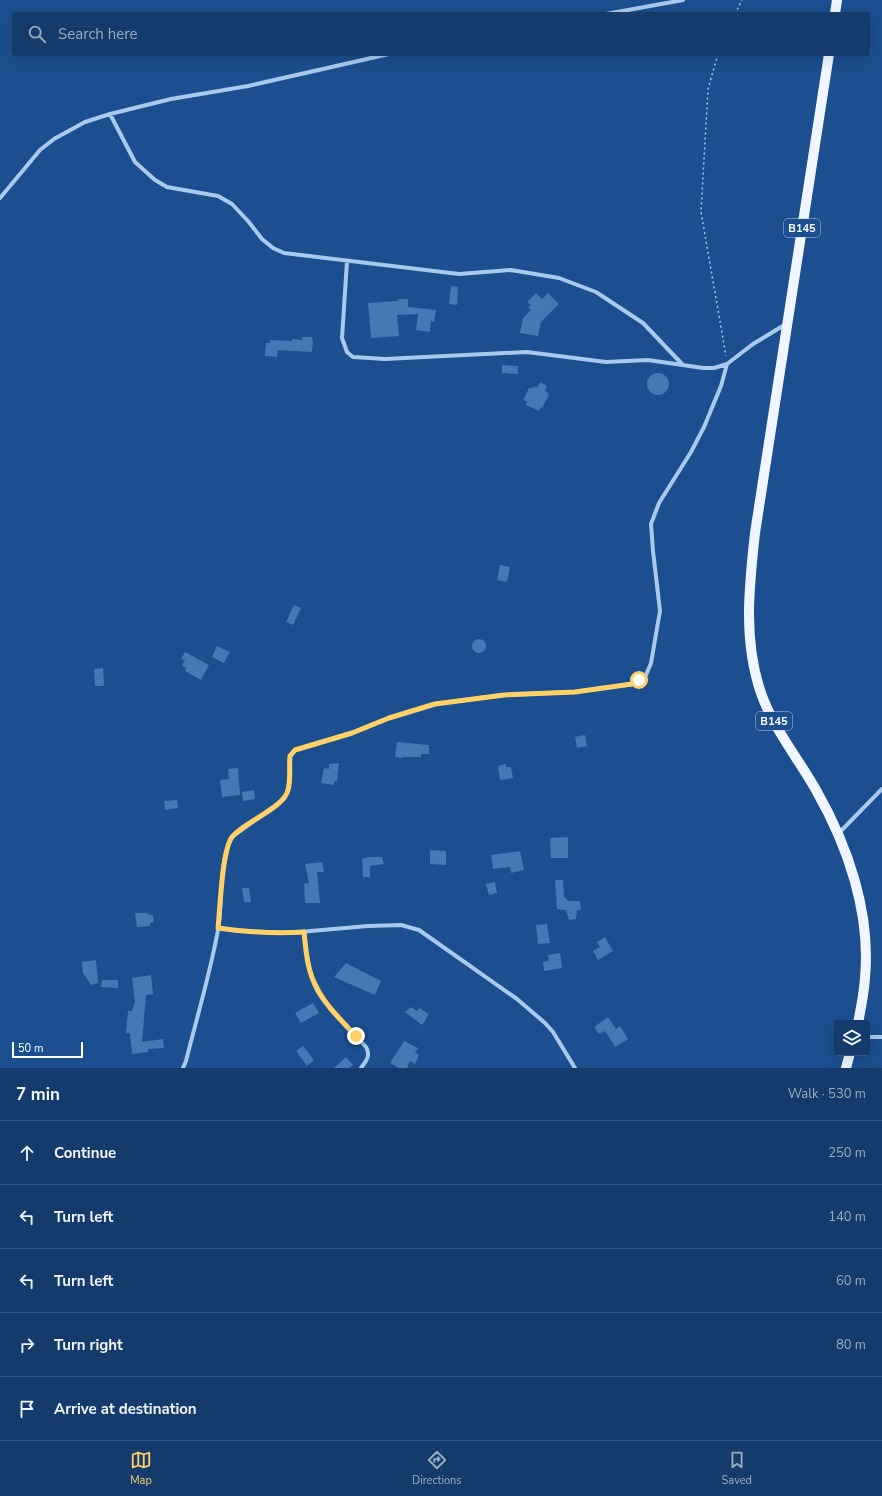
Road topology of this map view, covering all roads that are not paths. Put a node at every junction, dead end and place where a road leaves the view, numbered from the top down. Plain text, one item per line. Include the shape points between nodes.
1 (682, 0) edge
2 (836, 0) edge
3 (617, 12) edge
4 (835, 12) edge
5 (380, 56) edge
6 (829, 56) edge
7 (110, 114) junction
8 (0, 198) edge
9 (347, 261) junction
10 (788, 323) junction
11 (727, 364) junction
12 (683, 365) junction
13 (882, 789) edge
14 (838, 834) junction
15 (218, 928) junction
16 (304, 932) junction
17 (858, 1020) edge
18 (870, 1037) edge
19 (882, 1037) edge
20 (849, 1056) edge
21 (183, 1068) edge
22 (361, 1068) edge
23 (575, 1068) edge
24 (846, 1068) edge

1 - 3 street
2 - 4 main road
5 - 7 street
6 - 10 main road, B145
7 - 8 street via 85,122 54,139 40,150
7 - 9 street via 135,162 155,180 167,187 218,196 232,204 262,239 284,253
9 - 12 street via 459,274 511,270 559,278 596,292 643,323
9 - 12 street via 342,338 347,352 353,357 384,359 527,352 606,362 648,360
10 - 11 street via 753,344
10 - 14 main road, B145 via 755,534 749,583 748,629 761,694
11 - 12 street via 714,368
11 - 15 street via 704,427 659,503 651,524 660,611 652,663 646,675 632,684 575,692 504,695 435,704 295,750 290,756 288,790 283,800 232,837 228,845
13 - 14 street
14 - 17 main road, B145 via 857,886 866,952
15 - 16 street via 239,931
15 - 21 street
16 - 22 street via 308,965 316,987 369,1053
16 - 23 street via 401,925 419,930 545,1023 554,1032
18 - 19 street
20 - 24 main road

